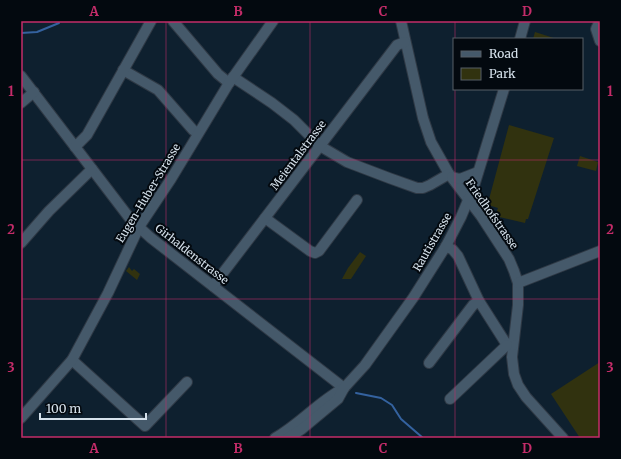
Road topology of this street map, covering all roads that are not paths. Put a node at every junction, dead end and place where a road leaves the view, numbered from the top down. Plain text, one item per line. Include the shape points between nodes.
1 (151, 21) edge
2 (173, 21) edge
3 (273, 21) edge
4 (401, 21) edge
5 (525, 21) edge
6 (600, 21) edge
7 (520, 38) edge
8 (600, 41) edge
9 (405, 42) junction
10 (123, 70) junction
11 (21, 76) edge
12 (231, 80) junction
13 (504, 90) edge
14 (34, 92) junction
15 (21, 103) edge
16 (198, 133) junction
17 (320, 146) junction
18 (75, 147) junction
19 (92, 168) junction
20 (478, 172) junction
21 (450, 175) junction
22 (357, 200) dead end
23 (469, 200) junction
24 (265, 218) junction
25 (139, 227) junction
26 (21, 243) edge
27 (446, 246) junction
28 (600, 250) edge
29 (518, 283) junction
30 (213, 286) junction
31 (480, 301) junction
32 (510, 345) junction
33 (72, 360) junction
34 (429, 363) dead end
35 (187, 382) dead end
36 (344, 388) junction
37 (450, 399) dead end
38 (21, 418) edge
39 (275, 438) edge
40 (288, 438) edge
41 (563, 438) edge

1 - 10 street
2 - 12 street via 218,74
3 - 12 street, Eugen-Huber-Strasse
4 - 9 street, Friedhofstrasse
5 - 7 street
6 - 8 street via 596,29
9 - 17 street, Meientalstrasse via 397,45
9 - 21 street, Friedhofstrasse via 427,131
10 - 16 street via 158,90
10 - 18 street via 87,135
11 - 14 street, Girhaldenstrasse
12 - 16 street, Eugen-Huber-Strasse
12 - 17 street via 272,103 294,120
13 - 20 street, Rautistrasse
14 - 15 street
14 - 18 street, Girhaldenstrasse
16 - 25 street, Eugen-Huber-Strasse
17 - 21 street via 347,162 417,188 423,188
17 - 24 street, Meientalstrasse
18 - 19 street, Girhaldenstrasse
19 - 25 street, Girhaldenstrasse
19 - 26 street
20 - 21 street, Friedhofstrasse via 460,179
20 - 23 street, Rautistrasse
21 - 23 street, Friedhofstrasse
22 - 24 street via 315,253
23 - 27 street, Rautistrasse
23 - 29 street, Friedhofstrasse via 509,259
24 - 30 street, Meientalstrasse
25 - 30 street, Girhaldenstrasse
25 - 33 street, Eugen-Huber-Strasse via 108,293
27 - 31 street via 458,256
27 - 36 street, Rautistrasse via 413,298 369,359
28 - 29 street
29 - 32 street, Friedhofstrasse via 517,323
30 - 36 street, Girhaldenstrasse
31 - 32 street
31 - 34 street via 473,306
32 - 37 street
32 - 41 street, Friedhofstrasse via 518,385
33 - 35 street via 145,426
33 - 38 street, Eugen-Huber-Strasse
36 - 39 street, Rautistrasse
36 - 40 street, Rautistrasse via 338,399

